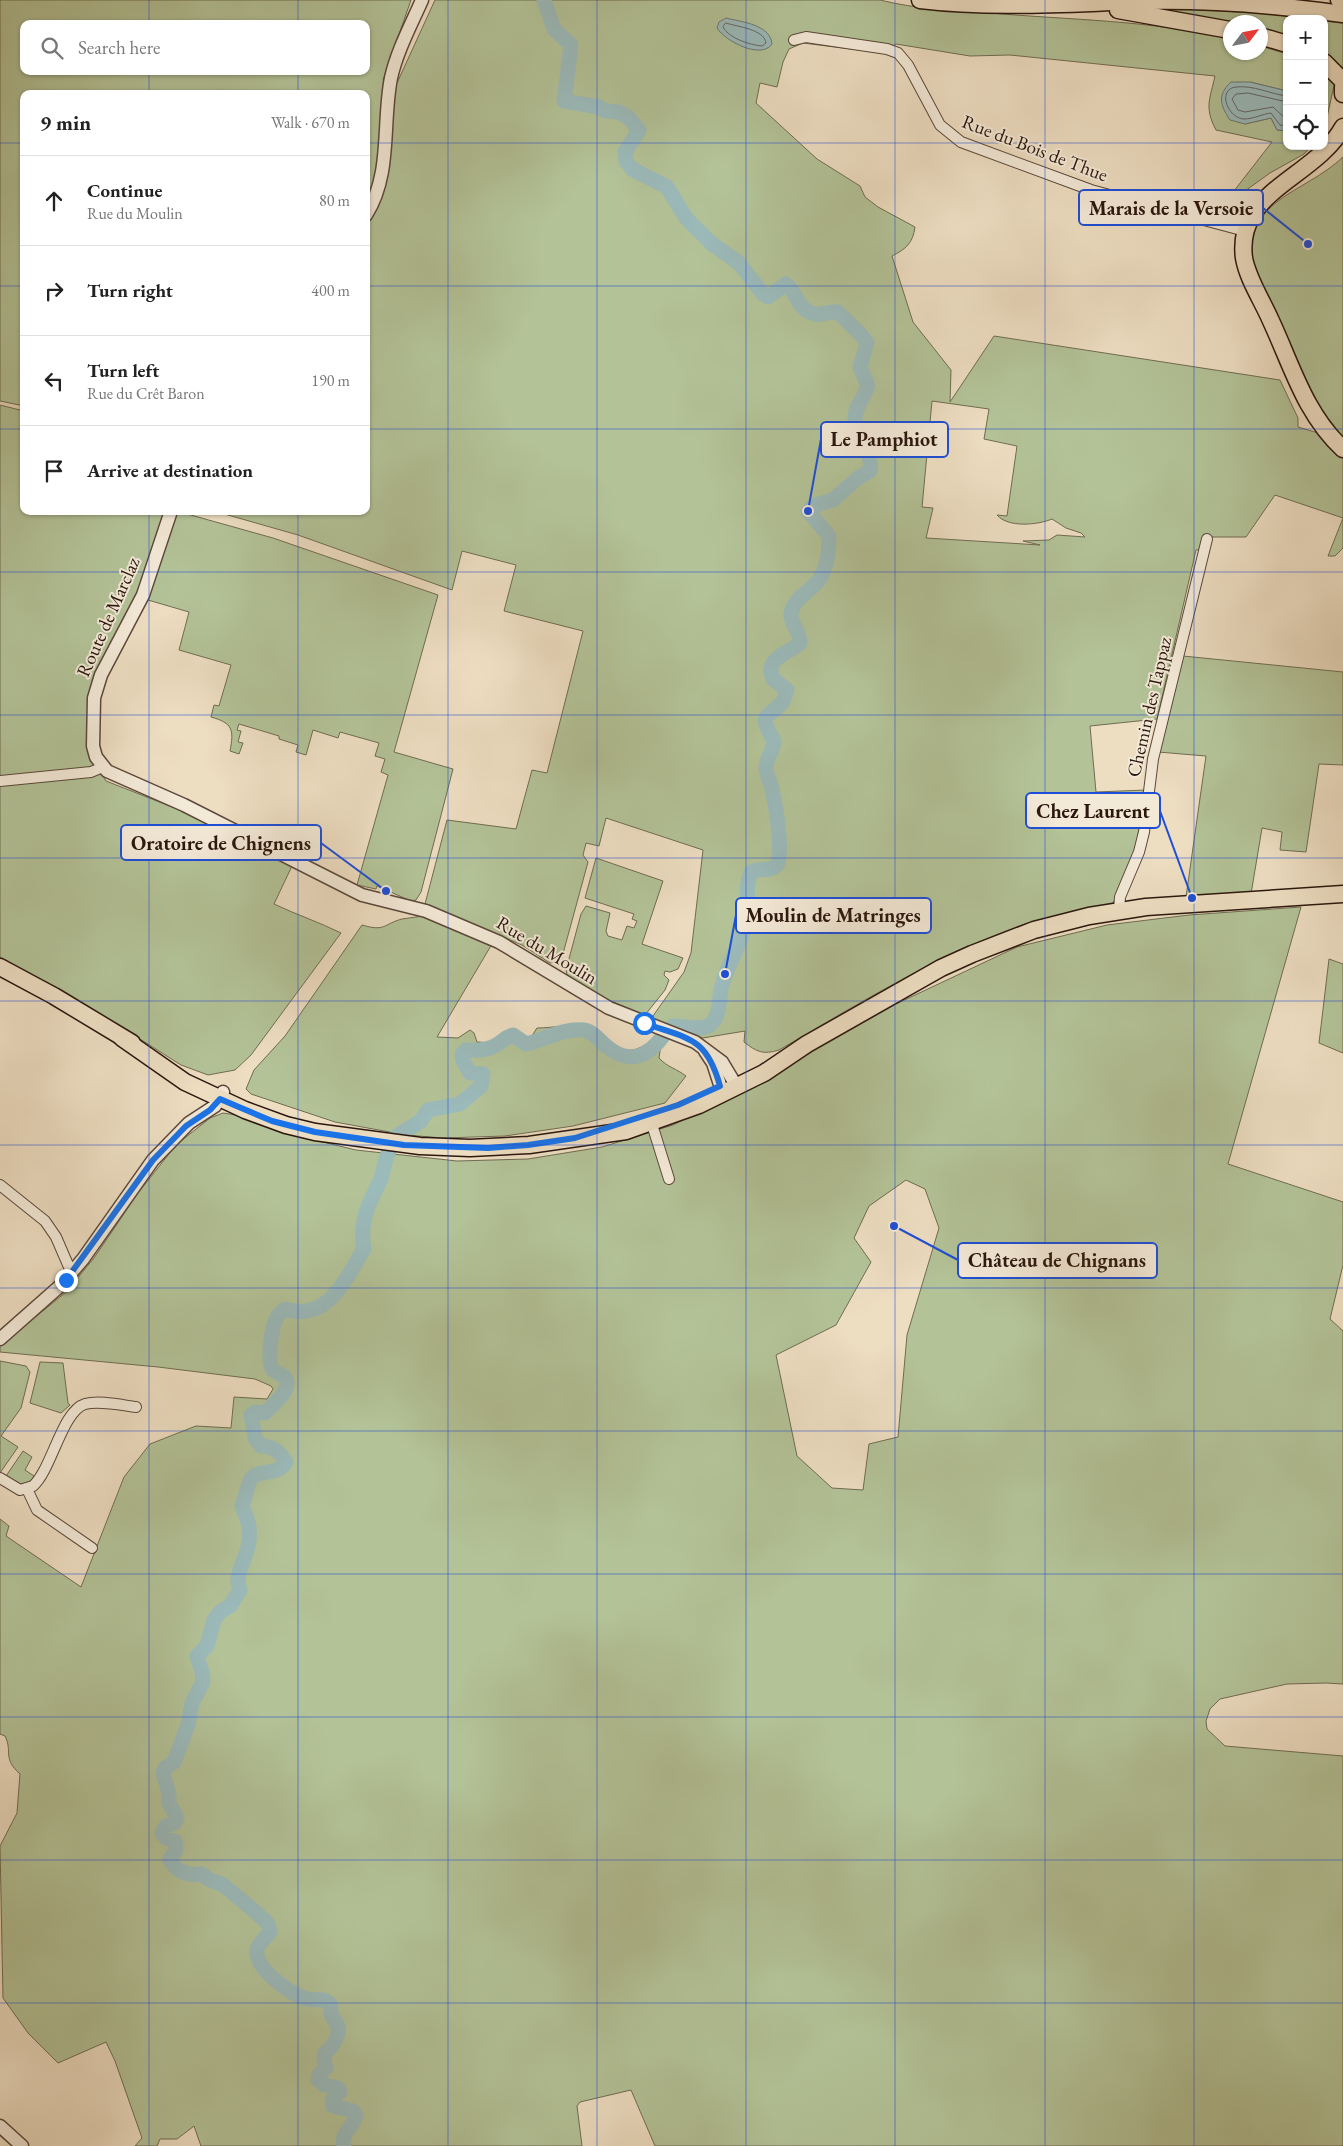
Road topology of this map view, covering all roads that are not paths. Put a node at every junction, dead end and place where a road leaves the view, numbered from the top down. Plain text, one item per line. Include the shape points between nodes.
1 (422, 0) edge
2 (920, 0) edge
3 (1339, 0) edge
4 (1343, 1) edge
5 (1078, 4) junction
6 (1343, 14) edge
7 (1223, 29) edge
8 (1268, 38) edge
9 (794, 40) dead end
10 (1283, 43) edge
11 (1328, 66) edge
12 (1343, 81) edge
13 (1343, 87) edge
14 (1343, 94) edge
15 (1343, 127) edge
16 (370, 207) edge
17 (1240, 230) junction
18 (1343, 449) edge
19 (169, 515) edge
20 (1207, 539) dead end
21 (103, 767) junction
22 (0, 781) edge
23 (1343, 894) edge
24 (1118, 910) junction
25 (0, 966) edge
26 (729, 1087) junction
27 (215, 1093) junction
28 (650, 1119) junction
29 (669, 1179) dead end
30 (0, 1185) edge
31 (72, 1274) junction
32 (0, 1339) edge
33 (136, 1407) dead end
34 (0, 1478) edge
35 (27, 1489) junction
36 (92, 1548) dead end
37 (0, 2126) edge
38 (22, 2146) edge

1 - 16 street via 394,67 380,187
2 - 5 main road via 982,6
3 - 4 main road
5 - 6 main road via 1197,1
5 - 7 main road
8 - 10 main road
9 - 17 street, Rue du Bois de Thue via 806,38 893,51 905,61 940,125 962,142 1090,190
11 - 12 main road
13 - 14 main road
15 - 17 main road via 1334,141 1260,204
17 - 18 main road via 1246,263 1283,353 1315,417
19 - 21 street, Route de Marclaz via 135,613 101,675 94,698 92,739
20 - 24 street, Chemin des Tappaz via 1153,759 1144,832
21 - 22 street via 91,772
21 - 26 street, Rue du Moulin via 368,897 420,909 523,954 609,1008 702,1047 719,1059
23 - 24 main road
24 - 26 main road via 1034,930 972,954 911,984 807,1044 772,1069
25 - 27 main road
26 - 28 main road
27 - 28 main road via 344,1136 404,1145 458,1148 528,1145 618,1132
27 - 31 street via 141,1175
28 - 29 street
30 - 31 street via 45,1221 56,1237
31 - 32 street
33 - 35 street via 89,1403 77,1409 38,1481
34 - 35 street via 16,1488
35 - 36 street via 37,1510
37 - 38 street

